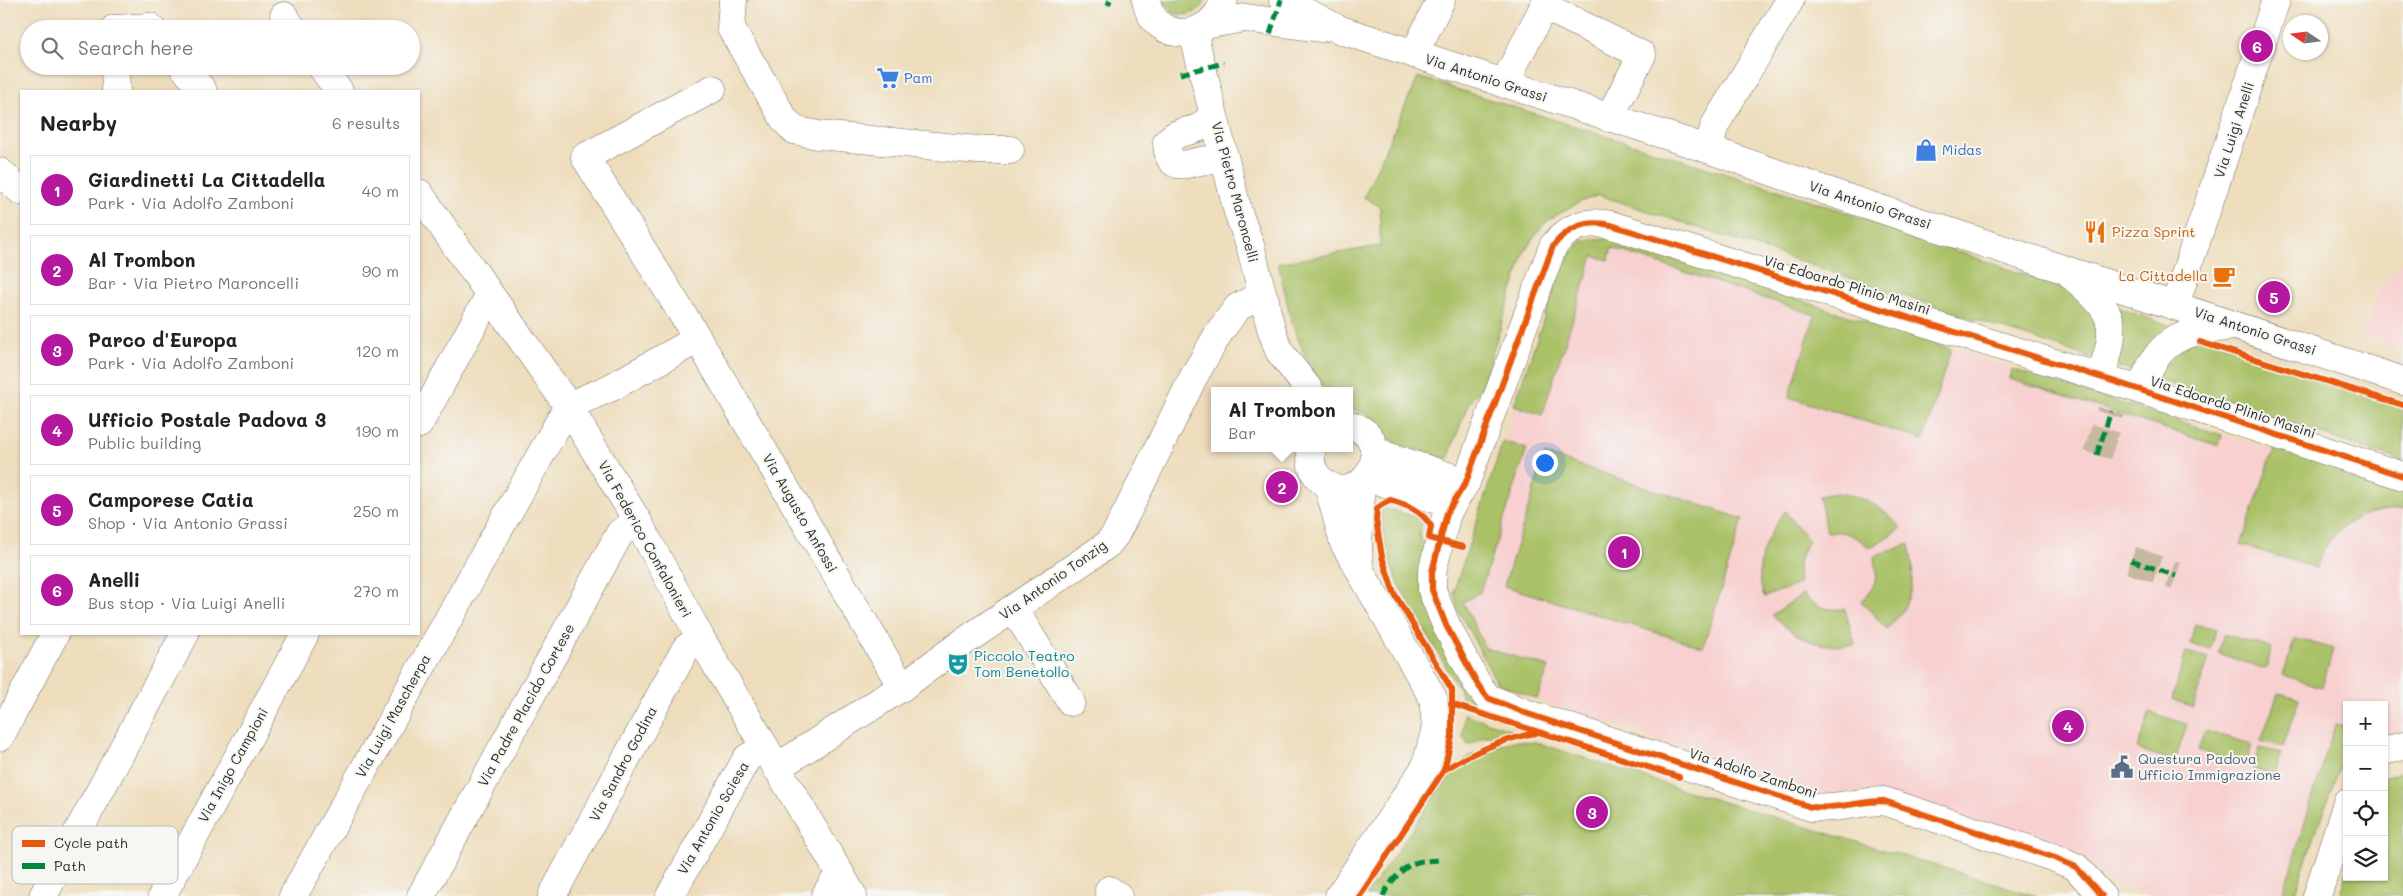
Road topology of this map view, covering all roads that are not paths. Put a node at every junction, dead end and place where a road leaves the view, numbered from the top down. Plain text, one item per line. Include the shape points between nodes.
1 (733, 0) edge
2 (1224, 0) edge
3 (1282, 0) edge
4 (1441, 0) edge
5 (1790, 0) edge
6 (2276, 0) edge
7 (1545, 3) edge
8 (1142, 4) edge
9 (1202, 28) junction
10 (1338, 29) junction
11 (1414, 54) junction
12 (115, 75) edge
13 (190, 75) edge
14 (327, 75) edge
15 (1504, 84) junction
16 (712, 89) dead end
17 (116, 90) edge
18 (202, 90) edge
19 (338, 90) edge
20 (1213, 113) junction
21 (1609, 118) junction
22 (1708, 149) junction
23 (1010, 150) dead end
24 (1226, 165) junction
25 (0, 172) edge
26 (20, 190) edge
27 (420, 198) edge
28 (2191, 260) junction
29 (2062, 268) junction
30 (2120, 288) junction
31 (489, 296) junction
32 (1265, 300) junction
33 (2175, 305) junction
34 (2239, 325) junction
35 (698, 338) junction
36 (1279, 351) junction
37 (2100, 378) junction
38 (2403, 381) edge
39 (1287, 387) edge
40 (1307, 387) edge
41 (2141, 390) junction
42 (568, 406) junction
43 (420, 422) edge
44 (1353, 427) edge
45 (1374, 449) junction
46 (1312, 452) edge
47 (2403, 476) edge
48 (1363, 481) junction
49 (1328, 485) junction
50 (1458, 493) junction
51 (638, 522) junction
52 (1360, 570) junction
53 (1014, 609) junction
54 (54, 635) edge
55 (184, 635) edge
56 (303, 635) edge
57 (701, 639) junction
58 (902, 687) junction
59 (1071, 702) dead end
60 (0, 737) edge
61 (2403, 746) edge
62 (2388, 750) edge
63 (770, 758) junction
64 (2343, 815) edge
65 (81, 826) edge
66 (178, 866) edge
67 (50, 884) edge
68 (169, 884) edge
69 (846, 885) edge
70 (43, 896) edge
71 (162, 896) edge
72 (293, 896) edge
73 (422, 896) edge
74 (552, 896) edge
75 (670, 896) edge
76 (825, 896) edge
77 (1339, 896) edge
78 (2102, 896) edge
79 (2316, 896) edge

1 - 23 street via 731,28 784,119 794,130
2 - 9 street via 1219,13
3 - 10 street, Via Antonio Grassi
4 - 11 street
5 - 22 street via 1715,125
6 - 28 street, Via Luigi Anelli
7 - 15 street
7 - 21 street via 1642,55
8 - 9 street, Via Antonio Grassi via 1164,27 1178,32
9 - 10 street, Via Antonio Grassi via 1245,18
9 - 20 street, Via Pietro Maroncelli
10 - 11 street, Via Antonio Grassi
11 - 15 street, Via Antonio Grassi
12 - 17 street
13 - 18 street
14 - 19 street
15 - 21 street, Via Antonio Grassi
16 - 35 street, Via Augusto Anfossi via 585,157
20 - 24 street, Via Pietro Maroncelli
20 - 24 street via 1202,125 1172,136 1168,152 1171,160 1178,164 1214,160
21 - 22 street, Via Antonio Grassi
22 - 29 street, Via Antonio Grassi
24 - 32 street, Via Pietro Maroncelli
25 - 26 street
27 - 31 street, Via Federico Confalonieri
28 - 30 street, Via Luigi Anelli via 2172,278 2150,286
28 - 33 street, Via Luigi Anelli
29 - 30 street, Via Antonio Grassi
29 - 37 street via 2098,298 2108,315 2112,335
30 - 33 street, Via Antonio Grassi
31 - 42 street, Via Federico Confalonieri
31 - 43 street
32 - 36 street, Via Pietro Maroncelli
32 - 53 street, Via Antonio Tonzig via 1254,299 1238,307 1220,331 1106,546
33 - 34 street, Via Antonio Grassi
34 - 38 street, Via Antonio Grassi
34 - 41 street, Via Edoardo Plinio Masini via 2205,330 2175,340 2159,351 2148,367
35 - 42 street via 610,388
35 - 58 street, Via Augusto Anfossi
36 - 39 street, Via Pietro Maroncelli via 1280,370
36 - 40 street, Via Pietro Maroncelli
37 - 41 street, Via Edoardo Plinio Masini
37 - 50 street, Via Edoardo Plinio Masini via 1611,225 1584,223 1566,231 1546,259
41 - 47 street, Via Edoardo Plinio Masini
42 - 51 street, Via Federico Confalonieri
42 - 72 street, Via Luigi Mascherpa
44 - 45 street via 1366,435
45 - 48 street via 1374,465
45 - 50 street
46 - 49 street via 1313,468
48 - 49 street via 1345,489
48 - 50 street
48 - 52 street via 1358,550
49 - 52 street via 1344,543
50 - 78 street, Via Adolfo Zamboni via 1467,512 1439,606 1446,625 1488,698 1811,806 1830,808 1864,801 1884,801 2076,867
51 - 57 street, Via Federico Confalonieri
51 - 73 street, Via Padre Placido Cortese via 620,533
52 - 77 street via 1433,698 1436,728 1426,766
53 - 58 street, Via Antonio Tonzig
53 - 59 street
54 - 60 street
55 - 65 street
56 - 66 street, Via Inigo Campioni
57 - 63 street, Via Federico Confalonieri
57 - 74 street, Via Sandro Godina via 686,648
58 - 63 street, Via Antonio Tonzig
61 - 62 street
63 - 69 street, Via Federico Confalonieri
63 - 75 street, Via Antonio Sciesa via 747,758
64 - 79 street
67 - 70 street
68 - 71 street, Via Inigo Campioni
69 - 76 street

